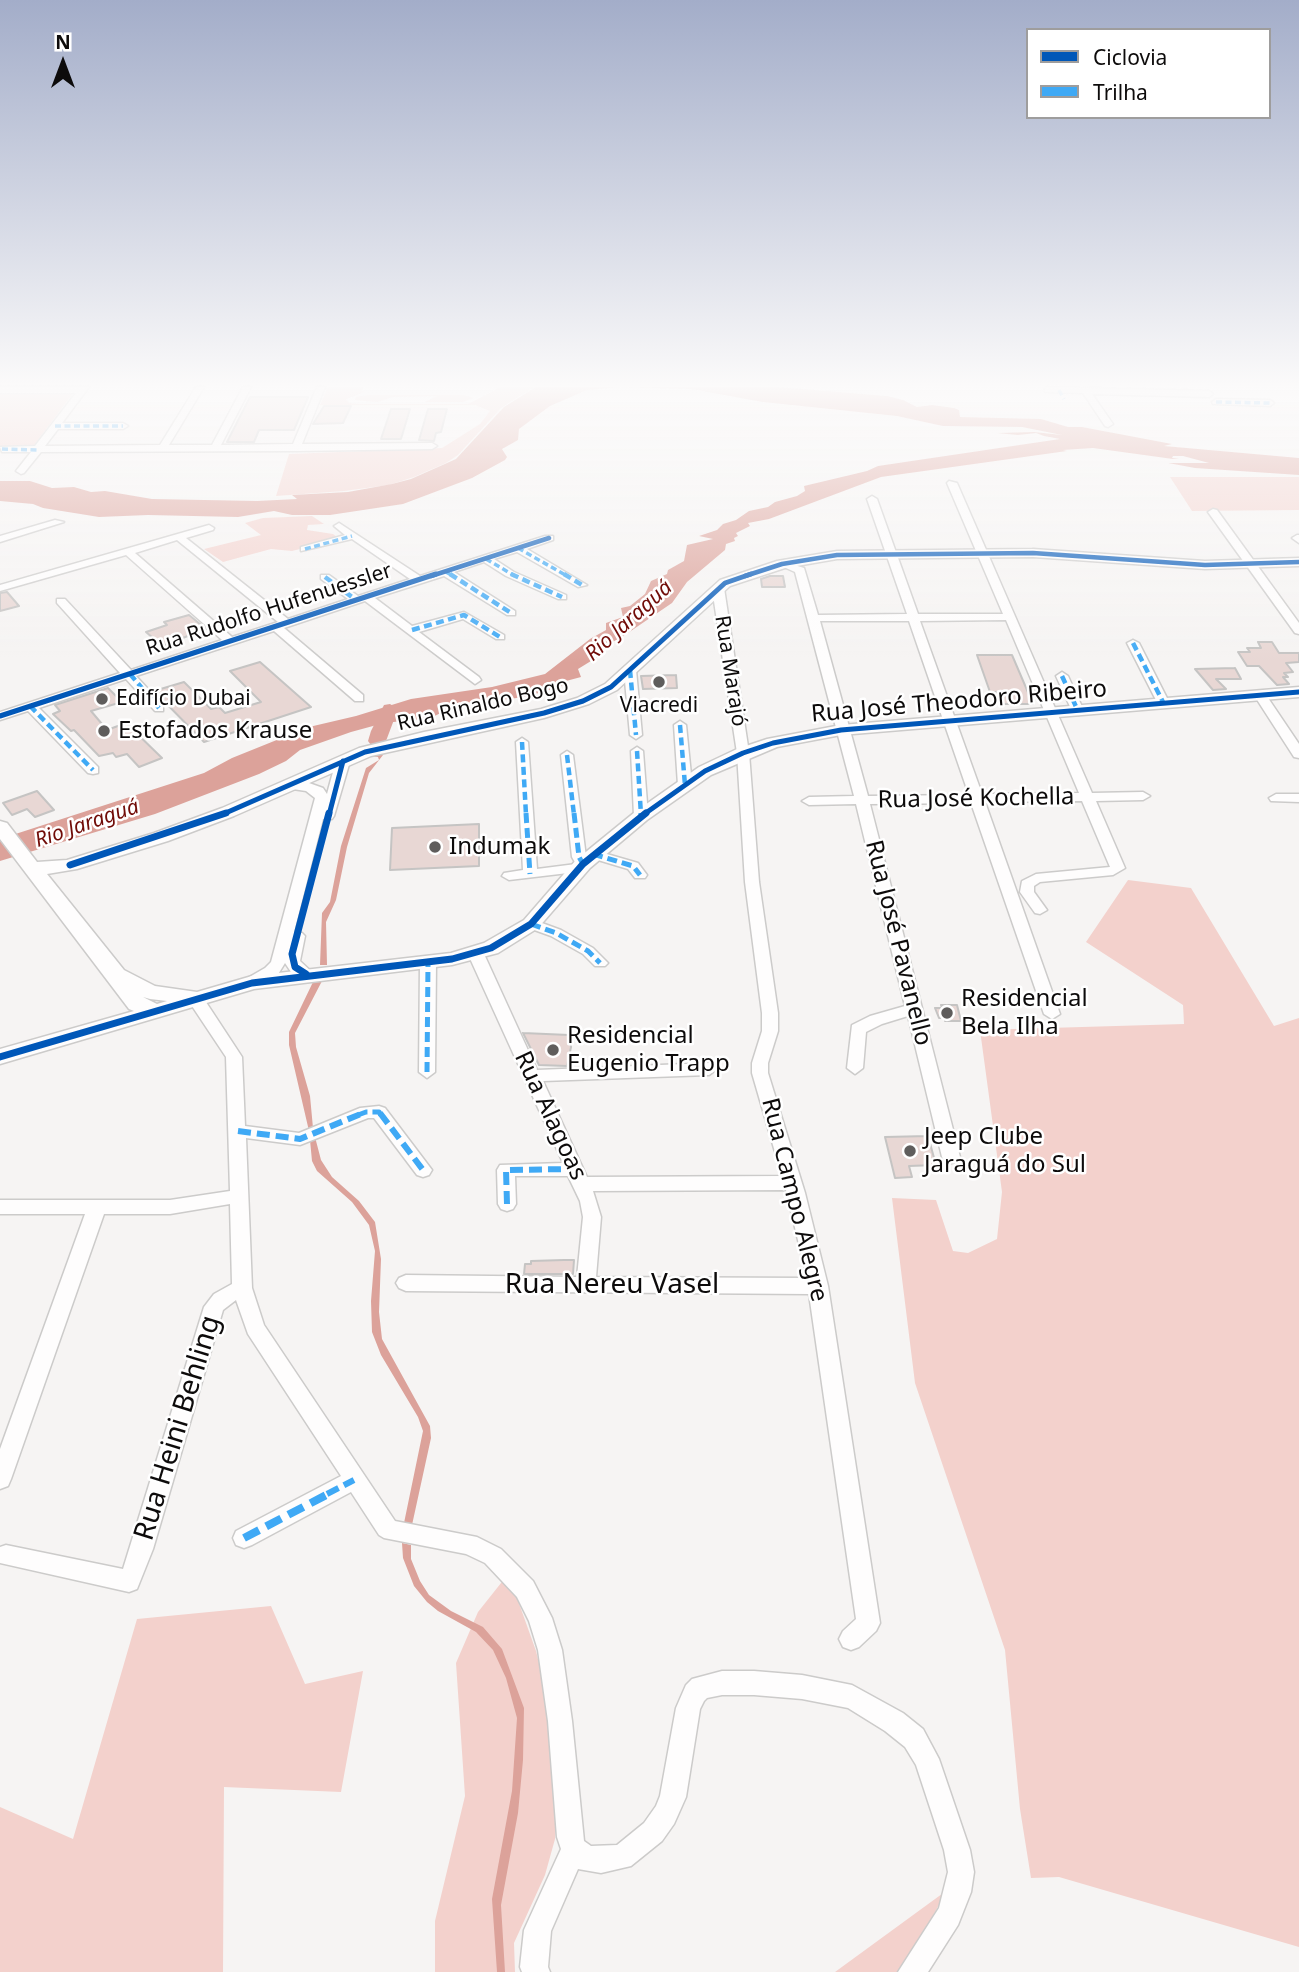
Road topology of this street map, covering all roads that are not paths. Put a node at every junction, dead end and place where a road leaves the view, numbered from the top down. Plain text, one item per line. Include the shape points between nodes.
1 (952, 483) dead end
2 (872, 499) dead end
3 (1213, 512) dead end
4 (59, 522) dead end
5 (339, 526) dead end
6 (209, 528) dead end
7 (352, 536) junction
8 (179, 537) junction
9 (549, 538) dead end
10 (0, 539) edge
11 (518, 548) junction
12 (305, 549) dead end
13 (127, 551) junction
14 (981, 553) junction
15 (891, 554) junction
16 (486, 559) junction
17 (1299, 562) edge
18 (782, 564) junction
19 (1250, 564) junction
20 (446, 572) junction
21 (325, 577) dead end
22 (418, 580) junction
23 (582, 585) dead end
24 (0, 588) edge
25 (718, 588) junction
26 (562, 597) dead end
27 (361, 599) junction
28 (61, 601) dead end
29 (511, 613) dead end
30 (912, 617) junction
31 (1007, 617) junction
32 (813, 618) junction
33 (281, 625) junction
34 (411, 630) junction
35 (1299, 631) edge
36 (500, 637) dead end
37 (230, 641) junction
38 (1133, 643) dead end
39 (630, 670) junction
40 (130, 674) junction
41 (1062, 676) dead end
42 (475, 680) dead end
43 (1299, 692) edge
44 (1260, 695) junction
45 (359, 698) dead end
46 (1164, 704) junction
47 (30, 706) junction
48 (159, 708) dead end
49 (1078, 711) junction
50 (1050, 713) junction
51 (0, 716) edge
52 (948, 720) junction
53 (680, 725) dead end
54 (841, 730) junction
55 (636, 736) dead end
56 (523, 742) dead end
57 (637, 751) dead end
58 (743, 753) junction
59 (1299, 754) edge
60 (567, 755) dead end
61 (343, 761) junction
62 (93, 770) dead end
63 (291, 785) junction
64 (685, 785) junction
65 (1143, 796) dead end
66 (1088, 797) junction
67 (1276, 798) dead end
68 (1299, 798) edge
69 (976, 799) junction
70 (862, 800) junction
71 (809, 801) dead end
72 (641, 816) junction
73 (1, 829) edge
74 (585, 862) junction
75 (30, 865) junction
76 (70, 865) junction
77 (530, 874) junction
78 (640, 875) dead end
79 (509, 876) dead end
80 (54, 894) junction
81 (1040, 911) dead end
82 (531, 925) junction
83 (476, 954) junction
84 (428, 962) junction
85 (600, 963) dead end
86 (314, 974) junction
87 (120, 979) junction
88 (252, 983) junction
89 (221, 992) junction
90 (196, 1000) junction
91 (915, 1009) junction
92 (157, 1012) junction
93 (1052, 1014) dead end
94 (80, 1034) junction
95 (0, 1057) edge
96 (855, 1068) dead end
97 (709, 1069) dead end
98 (428, 1072) dead end
99 (531, 1076) junction
100 (237, 1131) junction
101 (951, 1157) dead end
102 (423, 1170) dead end
103 (577, 1176) junction
104 (793, 1183) junction
105 (238, 1196) junction
106 (507, 1205) dead end
107 (0, 1207) edge
108 (97, 1207) junction
109 (406, 1283) dead end
110 (586, 1285) junction
111 (818, 1286) junction
112 (242, 1288) junction
113 (0, 1479) edge
114 (354, 1480) junction
115 (244, 1538) dead end
116 (6, 1555) dead end
117 (851, 1639) dead end
118 (574, 1849) junction
119 (536, 1972) edge
120 (912, 1972) edge

1 - 14 street
2 - 15 street
3 - 19 street
4 - 10 street
5 - 7 street
6 - 8 street
7 - 12 street
7 - 22 street
8 - 13 street
8 - 33 street
9 - 11 street, Rua Rudolfo Hufenuessler
11 - 16 street, Rua Rudolfo Hufenuessler
11 - 23 street
13 - 24 street
13 - 37 street
14 - 15 main road, Rua Rinaldo Bogo
14 - 19 main road, Rua Rinaldo Bogo
14 - 31 street
15 - 18 main road, Rua Rinaldo Bogo via 822,556
15 - 30 street
16 - 20 street, Rua Rudolfo Hufenuessler
16 - 26 street
17 - 19 main road, Rua Rinaldo Bogo
18 - 25 main road, Rua Rinaldo Bogo
18 - 32 street, Rua José Pavanello via 800,570
19 - 35 street
20 - 22 street, Rua Rudolfo Hufenuessler
20 - 29 street
21 - 27 street
22 - 27 street, Rua Rudolfo Hufenuessler
25 - 39 main road, Rua Rinaldo Bogo
25 - 58 street, Rua Marajó
27 - 33 street, Rua Rudolfo Hufenuessler
27 - 34 street
28 - 40 street
30 - 31 street
30 - 32 street
30 - 52 street
31 - 50 street
32 - 54 street, Rua José Pavanello
33 - 37 street, Rua Rudolfo Hufenuessler
33 - 45 street
34 - 36 street via 464,615
34 - 42 street
37 - 40 street, Rua Rudolfo Hufenuessler
38 - 46 street
39 - 55 street
39 - 61 main road, Rua Rinaldo Bogo via 598,694 566,706 391,744
40 - 47 street, Rua Rudolfo Hufenuessler
40 - 48 street
41 - 49 street
43 - 44 main road, Rua José Theodoro Ribeiro
44 - 46 main road, Rua José Theodoro Ribeiro
44 - 59 street
46 - 49 main road, Rua José Theodoro Ribeiro
47 - 51 street, Rua Rudolfo Hufenuessler
47 - 62 street
49 - 50 main road, Rua José Theodoro Ribeiro
50 - 52 main road, Rua José Theodoro Ribeiro
50 - 66 street
52 - 54 main road, Rua José Theodoro Ribeiro
52 - 69 street
53 - 64 street
54 - 58 main road, Rua José Theodoro Ribeiro
54 - 70 street, Rua José Pavanello
56 - 77 street
57 - 72 street
58 - 64 main road, Rua José Theodoro Ribeiro
58 - 104 street, Rua Campo Alegre via 752,882 770,1013 760,1073
60 - 74 street via 579,857
61 - 63 main road, Rua Rinaldo Bogo
61 - 86 street via 292,954 295,967
63 - 76 main road, Rua Rinaldo Bogo via 172,832
63 - 88 street via 309,787 322,798 278,963
64 - 72 main road, Rua José Theodoro Ribeiro
65 - 66 street, Rua José Kochella
66 - 69 street, Rua José Kochella
66 - 81 street via 1118,869 1036,878 1027,884 1027,892
67 - 68 street
69 - 70 street, Rua José Kochella
69 - 93 street
70 - 71 street, Rua José Kochella
70 - 91 street, Rua José Pavanello
72 - 74 main road, Rua José Theodoro Ribeiro
73 - 75 main road
74 - 77 street
74 - 78 street via 633,866
74 - 82 main road, Rua José Theodoro Ribeiro
75 - 76 main road, Rua Rinaldo Bogo
75 - 80 main road
76 - 80 main road via 58,876
77 - 79 street
80 - 87 main road
82 - 83 main road, Rua José Theodoro Ribeiro
82 - 85 street via 556,933
83 - 84 main road, Rua José Theodoro Ribeiro
83 - 99 street, Rua Alagoas
84 - 86 main road, Rua José Theodoro Ribeiro
84 - 98 street
86 - 88 main road, Rua José Theodoro Ribeiro
87 - 89 main road via 161,996
87 - 92 main road via 141,1008
87 - 94 main road via 122,1003 116,1012
88 - 89 main road, Rua José Theodoro Ribeiro
89 - 90 main road, Rua José Theodoro Ribeiro
90 - 92 main road, Rua José Theodoro Ribeiro
90 - 100 street via 234,1057
91 - 96 street via 858,1029
91 - 101 street, Rua José Pavanello
92 - 94 main road, Rua José Theodoro Ribeiro
94 - 95 main road, Rua José Theodoro Ribeiro
97 - 99 street
99 - 103 street, Rua Alagoas
100 - 102 street via 300,1139 366,1112 379,1112
100 - 105 street
103 - 104 street
103 - 106 street via 506,1170
103 - 110 street, Rua Alagoas via 592,1217
104 - 111 street, Rua Campo Alegre
105 - 108 street via 170,1207
105 - 112 street
107 - 108 street
108 - 113 street
109 - 110 street, Rua Nereu Vasel
110 - 111 street, Rua Nereu Vasel
111 - 117 street, Rua Campo Alegre via 868,1623
112 - 114 street via 255,1328
112 - 116 street, Rua Heini Behling via 214,1307 129,1581
114 - 115 street
114 - 118 street via 387,1528 469,1544 494,1556 525,1589 550,1650
118 - 119 street via 538,1930
118 - 120 street via 586,1859 622,1857 653,1832 673,1797 688,1708 701,1687 754,1683 852,1697 914,1738 927,1759 957,1850 958,1892 949,1916

